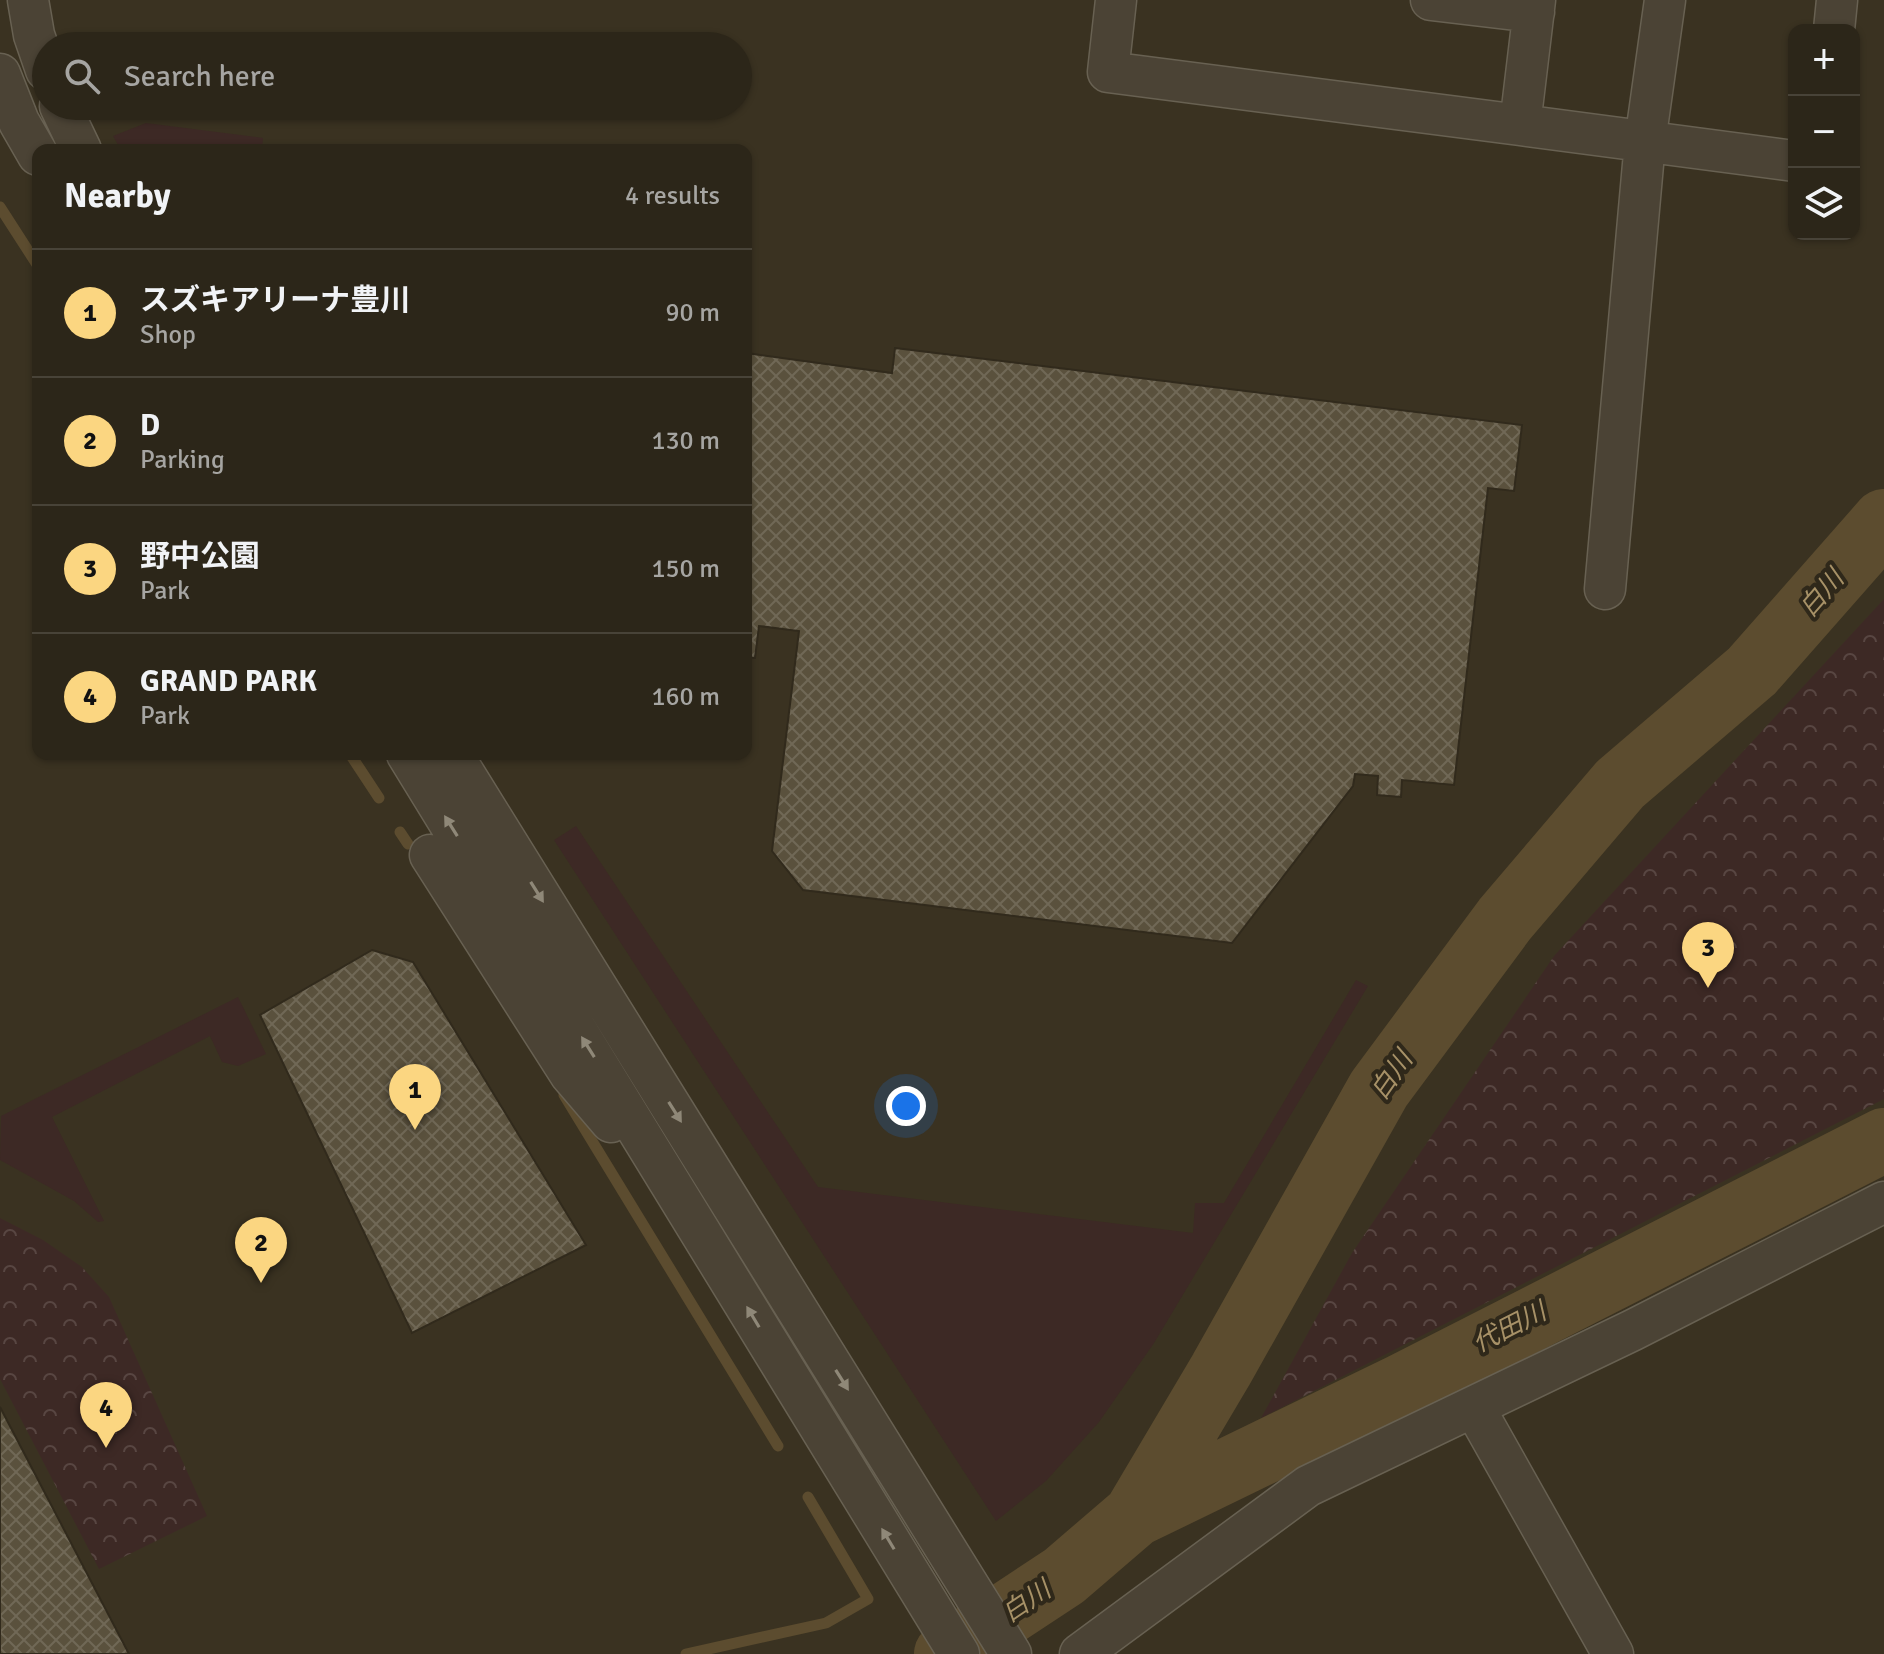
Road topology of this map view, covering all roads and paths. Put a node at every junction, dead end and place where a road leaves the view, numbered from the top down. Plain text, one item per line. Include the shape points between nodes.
1 (28, 0) edge
2 (1116, 0) edge
3 (1431, 0) edge
4 (1665, 0) edge
5 (1837, 0) edge
6 (1534, 6) edge
7 (1835, 24) edge
8 (33, 32) edge
9 (0, 74) edge
10 (67, 120) edge
11 (1520, 125) junction
12 (1645, 142) junction
13 (78, 144) edge
14 (32, 145) edge
15 (1788, 160) edge
16 (1605, 589) dead end
17 (411, 760) edge
18 (456, 760) edge
19 (430, 855) dead end
20 (1884, 1202) edge
21 (687, 1210) junction
22 (1474, 1407) junction
23 (959, 1654) edge
24 (1011, 1654) edge
25 (1080, 1654) edge
26 (1613, 1654) edge

1 - 8 street
2 - 11 street via 1108,72
3 - 6 street
4 - 12 street
5 - 7 street
6 - 11 street
9 - 14 street
10 - 13 street
11 - 12 street
12 - 15 street
12 - 16 street
21 -> 17 street
18 -> 24 street
19 - 21 street via 570,1074
20 - 22 street
23 -> 21 street
22 - 25 street via 1308,1486
22 - 26 street

